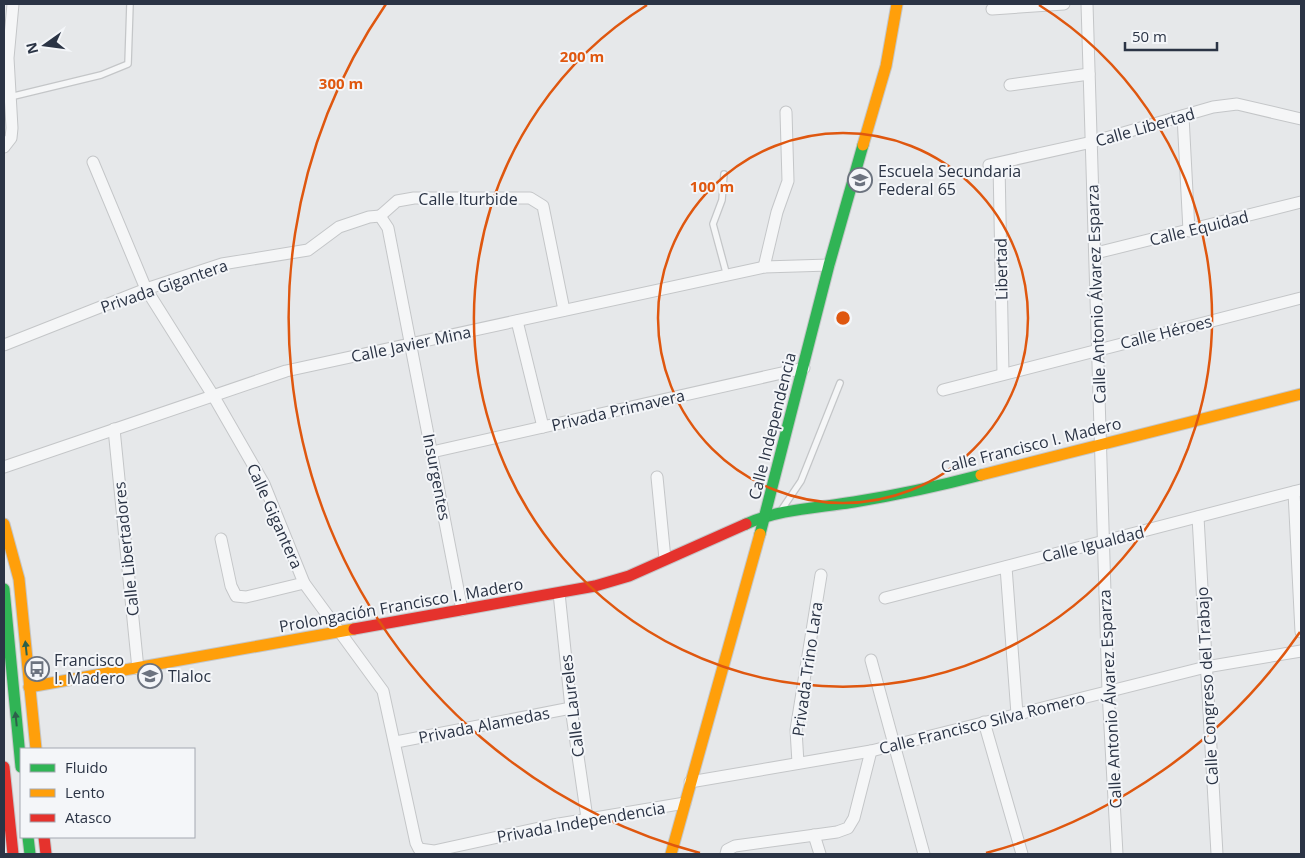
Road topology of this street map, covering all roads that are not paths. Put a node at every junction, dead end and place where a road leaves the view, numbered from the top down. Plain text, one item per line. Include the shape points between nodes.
1 (13, 4) edge
2 (130, 4) edge
3 (897, 4) edge
4 (1064, 4) edge
5 (1087, 4) edge
6 (992, 10) dead end
7 (1089, 74) junction
8 (1010, 85) dead end
9 (10, 97) junction
10 (786, 112) dead end
11 (1183, 116) junction
12 (1301, 119) edge
13 (1092, 142) junction
14 (4, 147) edge
15 (93, 162) dead end
16 (994, 164) joint
17 (724, 174) dead end
18 (1301, 202) edge
19 (380, 216) junction
20 (1189, 231) junction
21 (1096, 253) junction
22 (829, 265) junction
23 (764, 266) junction
24 (727, 276) junction
25 (146, 289) junction
26 (1301, 298) edge
27 (564, 310) junction
28 (517, 320) junction
29 (411, 344) junction
30 (4, 345) edge
31 (1098, 349) junction
32 (804, 368) junction
33 (1003, 374) junction
34 (840, 383) dead end
35 (943, 390) dead end
36 (1301, 394) edge
37 (214, 397) junction
38 (543, 427) junction
39 (114, 429) junction
40 (1101, 444) junction
41 (432, 452) junction
42 (4, 466) edge
43 (657, 477) dead end
44 (1298, 491) edge
45 (779, 513) junction
46 (765, 515) junction
47 (1198, 518) junction
48 (4, 524) edge
49 (221, 539) dead end
50 (1104, 542) junction
51 (665, 559) junction
52 (1006, 567) junction
53 (821, 574) dead end
54 (304, 583) junction
55 (4, 589) edge
56 (559, 593) junction
57 (885, 598) dead end
58 (462, 610) junction
59 (1301, 632) edge
60 (339, 633) junction
61 (1301, 651) edge
62 (871, 660) dead end
63 (1206, 667) junction
64 (138, 669) junction
65 (29, 687) junction
66 (1108, 691) junction
67 (571, 708) junction
68 (1017, 714) junction
69 (984, 722) junction
70 (396, 742) junction
71 (894, 745) junction
72 (36, 748) edge
73 (871, 751) junction
74 (20, 757) edge
75 (798, 763) junction
76 (4, 767) edge
77 (690, 782) junction
78 (684, 803) junction
79 (587, 818) junction
80 (814, 834) junction
81 (28, 838) edge
82 (44, 838) edge
83 (419, 849) joint
84 (727, 852) edge
85 (13, 854) edge
86 (30, 854) edge
87 (46, 854) edge
88 (671, 854) edge
89 (820, 854) edge
90 (924, 854) edge
91 (1022, 854) edge
92 (1117, 854) edge
93 (1217, 854) edge

1 - 9 street via 8,58
2 - 9 lane via 128,64
3 - 22 street, Calle Independencia via 886,66
4 - 6 street
5 - 7 street, Calle Antonio Álvarez Esparza
7 - 8 street
7 - 13 street, Calle Antonio Álvarez Esparza
9 - 14 street via 11,138
10 - 23 street via 788,181
11 - 12 street, Calle Libertad via 1213,106 1237,104
11 - 13 street, Calle Libertad
11 - 20 street
13 - 16 street, Calle Libertad
13 - 21 street, Calle Antonio Álvarez Esparza
15 - 25 street, Calle Gigantera
16 - 33 street, Libertad
17 - 24 lane via 722,200 713,224
18 - 20 street, Calle Equidad
19 - 25 street, Privada Gigantera via 339,228 316,246 299,253 222,264
19 - 27 street, Calle Iturbide via 397,201 414,198 530,198 543,206 545,212
19 - 29 street, Insurgentes via 388,228
20 - 21 street, Calle Equidad
21 - 31 street, Calle Antonio Álvarez Esparza
22 - 23 street, Calle Javier Mina
22 - 32 street, Calle Independencia
23 - 24 street, Calle Javier Mina
24 - 27 street, Calle Javier Mina
25 - 30 street, Privada Gigantera
25 - 37 street, Calle Gigantera
26 - 31 street, Calle Héroes
27 - 28 street, Calle Javier Mina
28 - 29 street, Calle Javier Mina
28 - 38 street
29 - 37 street, Calle Javier Mina via 286,371
29 - 41 street, Insurgentes
31 - 33 street, Calle Héroes
31 - 40 street, Calle Antonio Álvarez Esparza
32 - 38 street, Privada Primavera
32 - 46 street, Calle Independencia
33 - 35 street, Calle Héroes
34 - 45 lane via 801,481
36 - 40 street, Calle Francisco I. Madero
37 - 39 street, Calle Javier Mina
37 - 54 street, Calle Gigantera via 264,484
38 - 41 street, Privada Primavera
39 - 42 street, Calle Javier Mina
39 - 64 street, Calle Libertadores
40 - 45 street, Calle Francisco I. Madero via 933,487
40 - 50 street, Calle Antonio Álvarez Esparza
41 - 58 street, Insurgentes
43 - 51 street
44 - 47 street, Calle Igualdad
44 - 59 street
45 - 46 street, Calle Francisco I. Madero
46 - 51 street, Prolongación Francisco I. Madero
46 - 77 street, Calle Independencia
47 - 50 street, Calle Igualdad
47 - 63 street, Calle Congreso del Trabajo
65 -> 48 street via 19,579
49 - 54 street via 236,596 246,597
50 - 52 street, Calle Igualdad
50 - 66 street, Calle Antonio Álvarez Esparza
51 - 56 street, Prolongación Francisco I. Madero via 629,576
52 - 57 street, Calle Igualdad
52 - 68 street
53 - 75 street, Privada Trino Lara via 796,730
54 - 60 street, Calle Gigantera
74 -> 55 street
56 - 58 street, Prolongación Francisco I. Madero
56 - 67 street, Calle Laureles
58 - 60 street, Prolongación Francisco I. Madero
60 - 64 street, Prolongación Francisco I. Madero
60 - 70 street, Calle Gigantera via 377,679
61 - 63 street, Calle Francisco Silva Romero
62 - 71 street
63 - 66 street, Calle Francisco Silva Romero
63 - 93 street, Calle Congreso del Trabajo
64 - 65 street, Prolongación Francisco I. Madero
65 - 72 street
66 - 68 street, Calle Francisco Silva Romero
66 - 92 street, Calle Antonio Álvarez Esparza
67 - 70 street, Privada Alamedas
67 - 79 street, Calle Laureles
68 - 69 street, Calle Francisco Silva Romero
69 - 71 street, Calle Francisco Silva Romero
69 - 91 street
70 - 83 street, Calle Gigantera
71 - 73 street, Calle Francisco Silva Romero
71 - 90 street
73 - 75 street, Calle Francisco Silva Romero
73 - 80 street via 854,818 848,828
75 - 77 street, Calle Francisco Silva Romero
76 - 85 street
77 - 78 street, Calle Independencia
78 - 79 street, Privada Independencia
78 - 88 street, Calle Independencia
79 - 83 street, Privada Independencia via 434,851
80 - 84 street via 735,846
80 - 89 street
81 - 86 street
82 - 87 street

